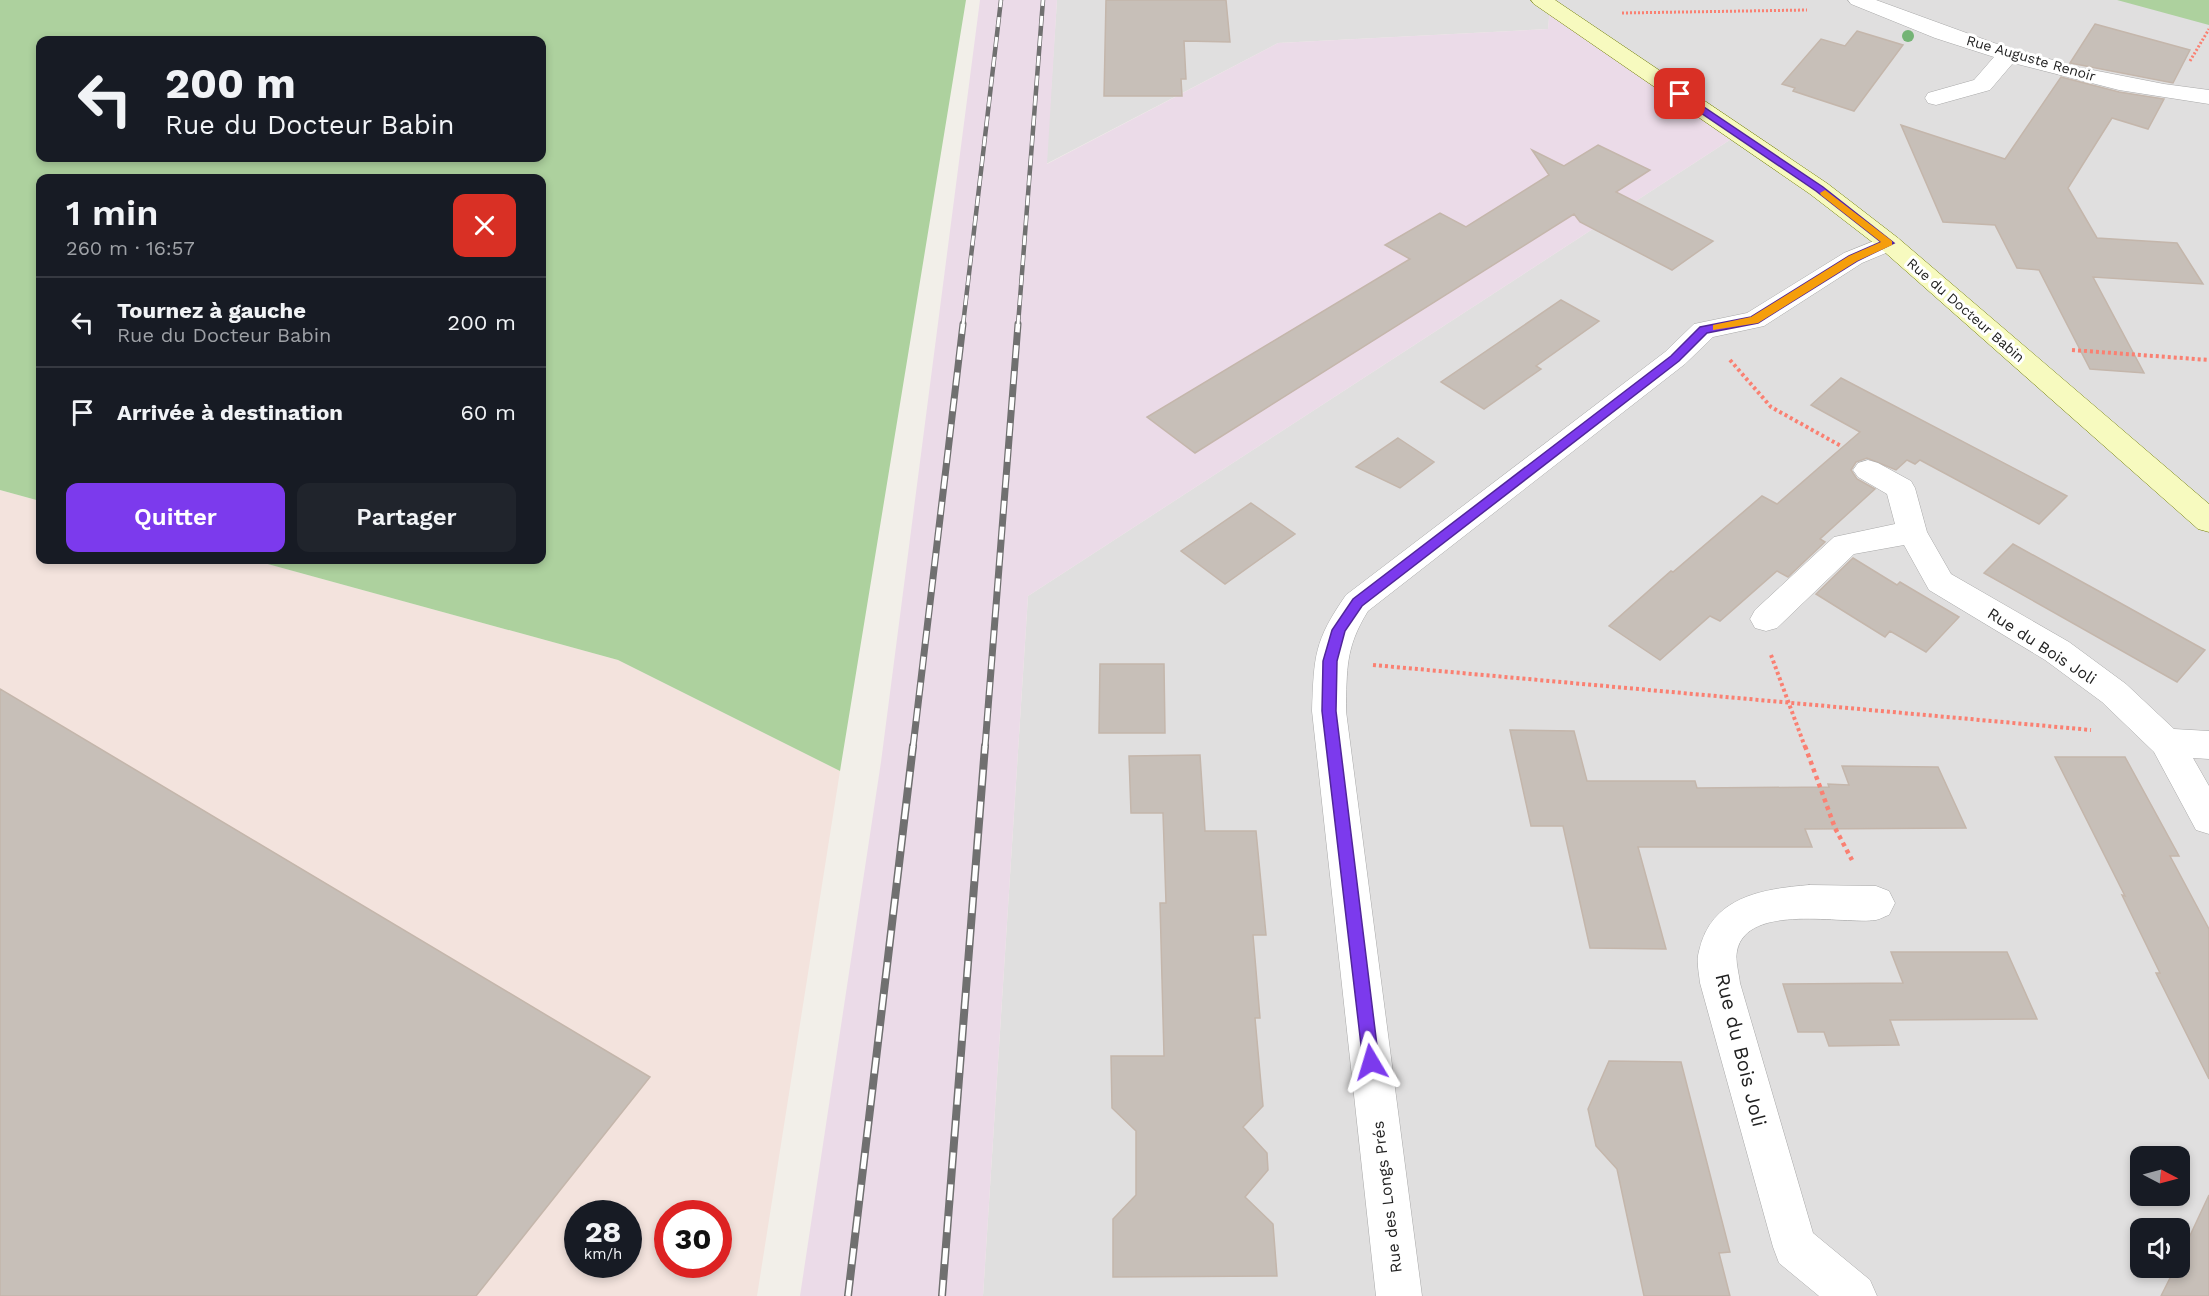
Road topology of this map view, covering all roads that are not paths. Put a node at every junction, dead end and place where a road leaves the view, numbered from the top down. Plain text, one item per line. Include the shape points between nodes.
1 (1541, 0) edge
2 (1858, 0) edge
3 (2008, 55) junction
4 (2209, 97) edge
5 (1935, 98) dead end
6 (1889, 243) junction
7 (1868, 471) road end
8 (2209, 521) edge
9 (1912, 532) junction
10 (1766, 619) road end
11 (2166, 742) junction
12 (2209, 745) edge
13 (2209, 819) edge
14 (1876, 903) road end
15 (1399, 1296) edge
16 (1854, 1296) edge

1 - 6 main road, Rue du Docteur Babin via 1819,189
2 - 3 street, Rue Auguste Renoir
3 - 4 street, Rue Auguste Renoir via 2077,74
3 - 5 street via 1982,85
6 - 8 main road, Rue du Docteur Babin
6 - 15 street, Rue des Longs Prés via 1853,258 1755,320 1704,330 1675,358 1357,603 1339,630 1330,661 1329,711
7 - 9 street via 1900,488
9 - 10 street via 1845,544
9 - 11 street, Rue du Bois Joli via 1940,582 2057,651 2114,693
11 - 12 street
11 - 13 street, Rue du Bois Joli
14 - 16 street, Rue du Bois Joli via 1791,902 1756,909 1731,924 1718,950 1720,983 1795,1247

